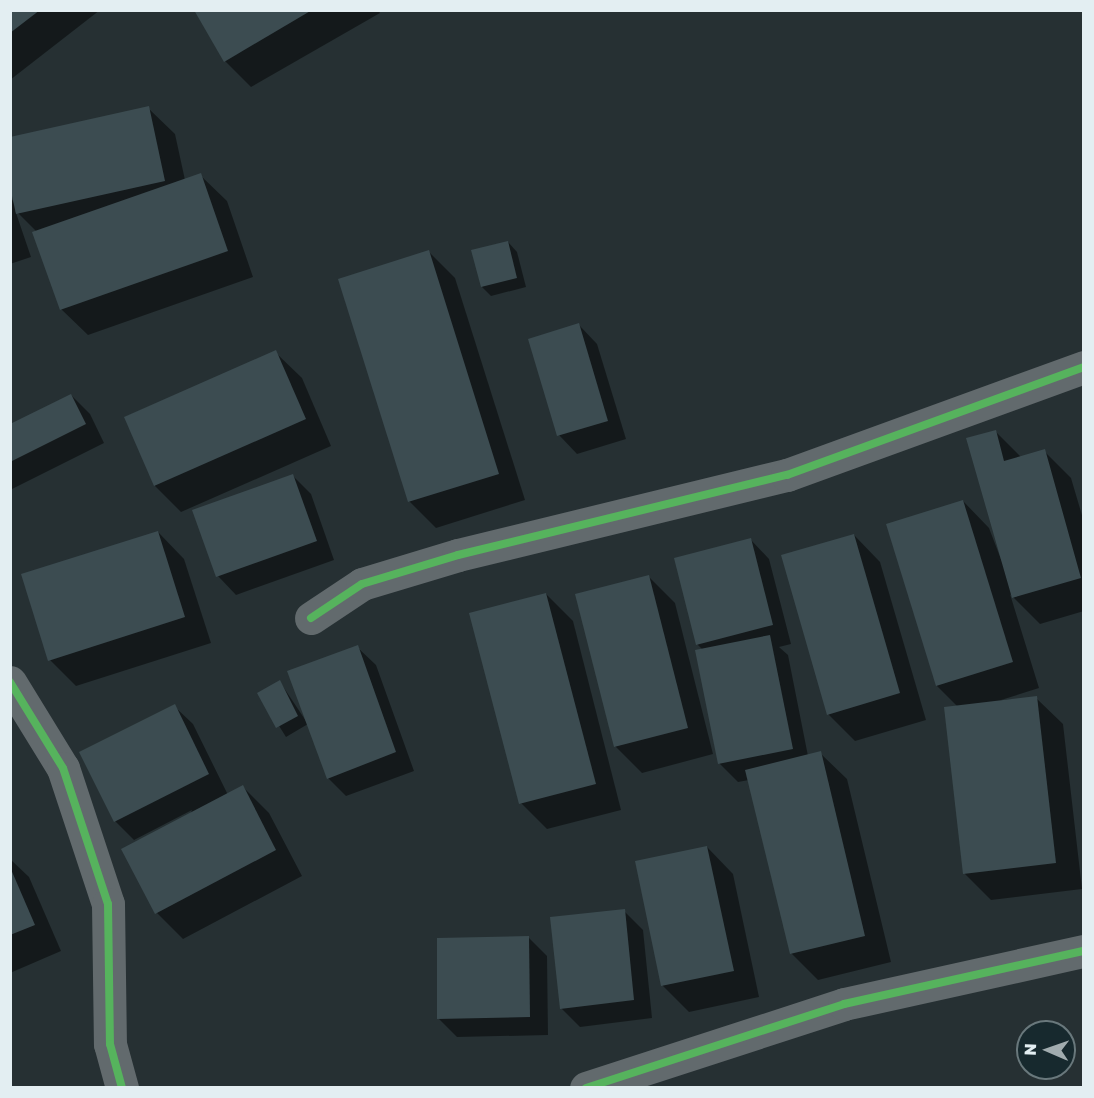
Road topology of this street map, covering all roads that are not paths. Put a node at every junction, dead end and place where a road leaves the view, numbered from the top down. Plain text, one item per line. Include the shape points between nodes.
1 (1083, 367) edge
2 (311, 618) dead end
3 (10, 682) edge
4 (1083, 951) edge
5 (122, 1088) edge
6 (586, 1088) edge

1 - 2 street via 787,474 459,555 362,584
3 - 5 street via 63,768 108,904 110,1044
4 - 6 street via 844,1004

